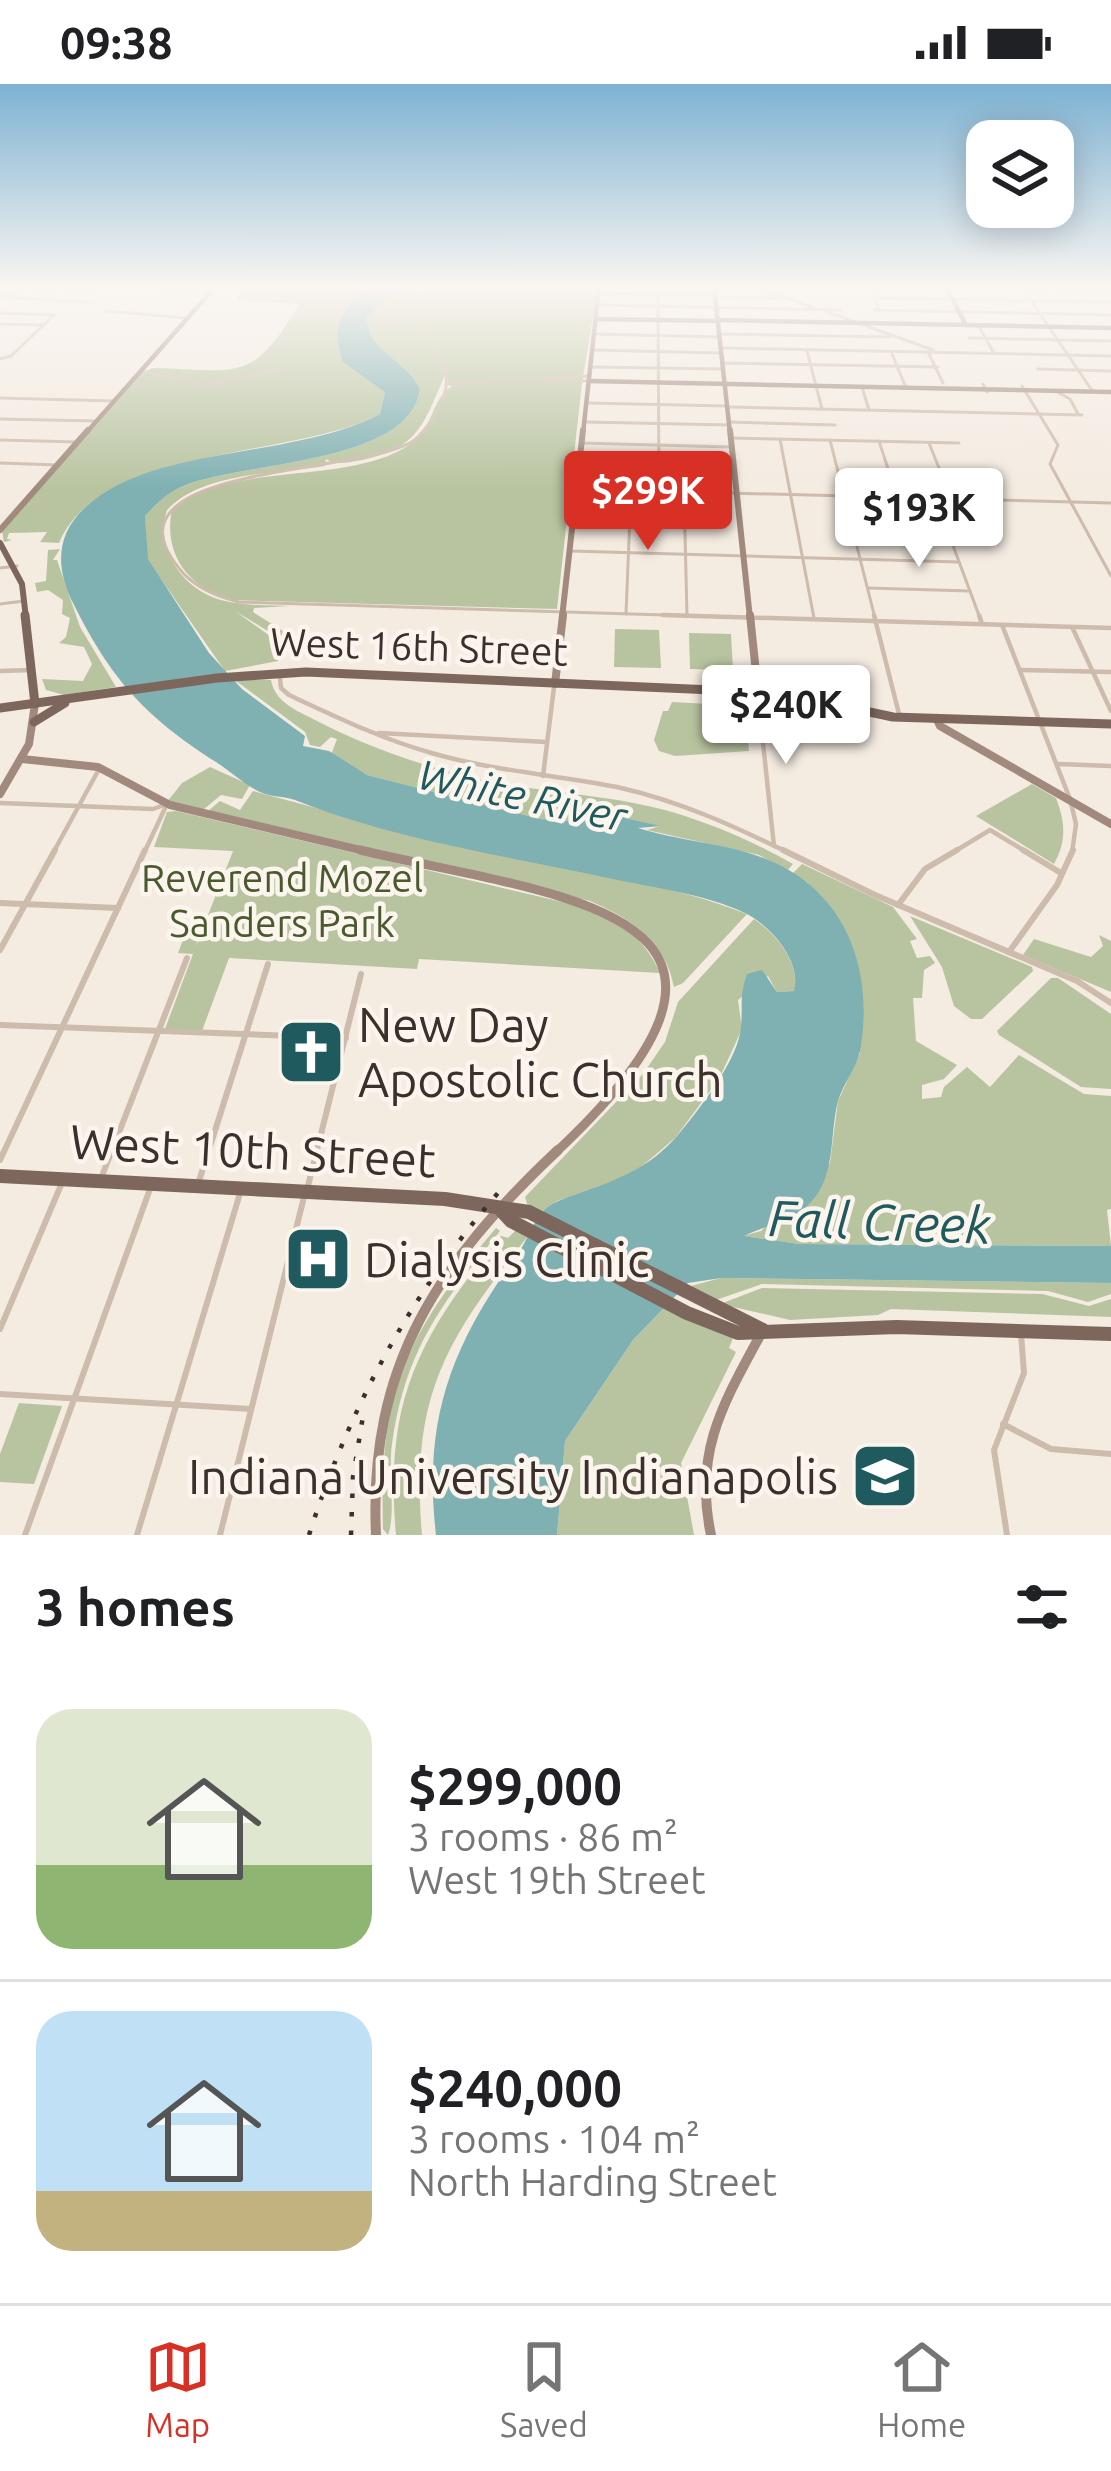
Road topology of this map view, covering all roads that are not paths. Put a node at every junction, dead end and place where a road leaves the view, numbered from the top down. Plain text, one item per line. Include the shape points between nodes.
1 (155, 355) edge
2 (439, 355) edge
3 (592, 355) edge
4 (658, 355) edge
5 (722, 355) edge
6 (808, 355) edge
7 (892, 355) edge
8 (929, 355) edge
9 (1057, 355) edge
10 (1068, 355) junction
11 (1111, 356) edge
12 (810, 365) junction
13 (591, 366) junction
14 (280, 367) dead end
15 (658, 367) junction
16 (723, 367) junction
17 (897, 367) junction
18 (936, 368) junction
19 (1038, 369) dead end
20 (1078, 370) junction
21 (141, 371) junction
22 (1111, 371) edge
23 (590, 378) junction
24 (658, 380) junction
25 (724, 381) junction
26 (815, 383) junction
27 (943, 383) junction
28 (444, 385) junction
29 (770, 385) junction
30 (905, 385) junction
31 (862, 387) junction
32 (985, 388) junction
33 (1023, 388) junction
34 (1054, 390) junction
35 (1092, 390) junction
36 (1111, 390) edge
37 (772, 394) dead end
38 (0, 398) edge
39 (114, 401) junction
40 (587, 402) junction
41 (658, 404) junction
42 (727, 406) junction
43 (821, 409) junction
44 (869, 410) junction
45 (1039, 414) junction
46 (0, 419) edge
47 (97, 421) junction
48 (585, 422) junction
49 (658, 424) junction
50 (729, 424) junction
51 (835, 424) dead end
52 (780, 439) junction
53 (0, 440) edge
54 (830, 440) junction
55 (879, 441) junction
56 (78, 442) junction
57 (731, 442) junction
58 (929, 442) junction
59 (582, 443) junction
60 (958, 443) dead end
61 (659, 445) junction
62 (0, 463) edge
63 (58, 464) junction
64 (580, 466) junction
65 (659, 468) junction
66 (734, 470) junction
67 (578, 489) junction
68 (631, 490) junction
69 (658, 491) junction
70 (684, 492) junction
71 (737, 493) junction
72 (791, 494) junction
73 (844, 496) junction
74 (897, 497) junction
75 (936, 498) junction
76 (951, 499) junction
77 (989, 500) junction
78 (1071, 502) junction
79 (1111, 502) edge
80 (947, 528) junction
81 (0, 530) edge
82 (0, 543) edge
83 (571, 551) junction
84 (1097, 552) junction
85 (1111, 552) edge
86 (628, 553) junction
87 (685, 554) junction
88 (744, 556) junction
89 (803, 558) junction
90 (861, 559) junction
91 (959, 562) junction
92 (16, 566) junction
93 (0, 568) edge
94 (1111, 576) edge
95 (868, 588) junction
96 (970, 591) junction
97 (25, 601) junction
98 (0, 604) edge
99 (564, 612) junction
100 (626, 614) junction
101 (687, 616) junction
102 (750, 617) junction
103 (814, 620) junction
104 (876, 621) junction
105 (982, 624) junction
106 (1002, 625) junction
107 (1072, 627) junction
108 (1111, 628) edge
109 (32, 670) junction
110 (1020, 670) junction
111 (0, 671) edge
112 (246, 672) junction
113 (282, 672) junction
114 (1093, 672) junction
115 (1111, 672) edge
116 (555, 682) junction
117 (34, 689) junction
118 (758, 692) junction
119 (80, 697) junction
120 (35, 704) junction
121 (3, 708) edge
122 (1111, 711) edge
123 (900, 717) junction
124 (936, 718) junction
125 (1040, 722) junction
126 (34, 724) junction
127 (1111, 724) edge
128 (372, 733) junction
129 (547, 742) junction
130 (22, 759) junction
131 (1058, 764) junction
132 (1111, 766) edge
133 (100, 768) junction
134 (543, 776) junction
135 (0, 798) edge
136 (1070, 800) junction
137 (166, 805) junction
138 (79, 806) junction
139 (1111, 824) edge
140 (774, 846) junction
141 (1061, 873) junction
142 (0, 903) edge
143 (25, 904) junction
144 (898, 905) junction
145 (118, 908) junction
146 (0, 950) edge
147 (1009, 952) junction
148 (187, 958) dead end
149 (268, 964) dead end
150 (362, 974) dead end
151 (1111, 1003) edge
152 (0, 1025) edge
153 (62, 1028) junction
154 (158, 1031) junction
155 (245, 1034) junction
156 (346, 1038) junction
157 (0, 1160) edge
158 (0, 1176) edge
159 (64, 1179) junction
160 (100, 1181) junction
161 (152, 1184) junction
162 (197, 1186) junction
163 (241, 1189) junction
164 (307, 1192) junction
165 (501, 1210) junction
166 (524, 1219) junction
167 (0, 1329) edge
168 (764, 1330) junction
169 (1020, 1331) junction
170 (1111, 1334) edge
171 (0, 1394) edge
172 (74, 1399) junction
173 (175, 1405) junction
174 (251, 1409) junction
175 (1003, 1424) junction
176 (1111, 1454) edge
177 (25, 1535) edge
178 (137, 1535) edge
179 (220, 1535) edge
180 (376, 1535) edge
181 (711, 1535) edge
182 (1007, 1535) edge

1 - 21 street
2 - 28 street
3 - 13 street
4 - 15 street
5 - 16 street
6 - 12 street
7 - 17 street
8 - 18 street
9 - 10 street
10 - 11 street
10 - 20 street
12 - 16 street
12 - 17 street
12 - 26 street
13 - 15 street
13 - 23 street
14 - 21 street via 206,385
15 - 16 street
15 - 24 street
16 - 25 street
17 - 18 street
17 - 30 street
18 - 27 street
19 - 20 street
20 - 22 street
20 - 35 street
21 - 39 street
23 - 24 street
23 - 28 street
23 - 40 street
24 - 25 street
24 - 41 street
25 - 26 street
25 - 29 street
25 - 42 street
26 - 29 street
26 - 30 street
26 - 31 street
26 - 43 street
27 - 30 street
27 - 32 street
28 - 99 street via 419,436 400,449 219,484 175,504 166,520 170,554 220,599
29 - 37 street
30 - 31 street
30 - 32 street
31 - 44 street
32 - 33 street
33 - 34 street
33 - 45 street
34 - 35 street
34 - 45 street via 1080,415
35 - 36 street
38 - 39 street
39 - 47 street
40 - 41 street
40 - 48 street
41 - 42 street
41 - 49 street
42 - 43 street
42 - 50 street
43 - 44 street
44 - 45 street
45 - 78 street via 1058,446 1050,460
46 - 47 street
47 - 56 street
48 - 49 street
48 - 59 street
49 - 50 street
49 - 61 street
50 - 51 street
50 - 57 street
52 - 54 street
52 - 57 street
52 - 72 street
53 - 56 street
54 - 55 street
54 - 73 street
55 - 58 street
55 - 74 street
56 - 63 street
57 - 61 street
57 - 66 street
58 - 60 street
58 - 76 street
59 - 61 street
59 - 64 street
61 - 65 street
62 - 63 street
63 - 81 street
64 - 65 street
64 - 67 street
65 - 66 street
65 - 69 street
66 - 71 street
67 - 68 street
67 - 83 street
68 - 69 street
68 - 86 street
69 - 70 street
70 - 71 street
70 - 87 street
71 - 72 street
71 - 88 street
72 - 73 street
72 - 89 street
73 - 74 street
73 - 90 street
74 - 75 street
75 - 76 street
75 - 80 street
76 - 77 street
77 - 78 street
77 - 80 street via 1001,529
78 - 79 street
78 - 84 street
80 - 91 street
82 - 92 main road
83 - 86 street
83 - 99 street
84 - 85 street
84 - 94 street
86 - 87 street
86 - 100 street
87 - 88 street
87 - 101 street
88 - 89 street
88 - 102 street
89 - 90 street
89 - 103 street
90 - 91 street
90 - 95 street
91 - 96 street
92 - 93 street
92 - 97 main road
95 - 96 street
95 - 104 street
96 - 105 street
97 - 98 street
97 - 109 main road
99 - 100 street
99 - 116 street
100 - 101 street
101 - 102 street
102 - 103 street
102 - 118 street
103 - 104 street
104 - 105 street
104 - 123 street
105 - 106 street
106 - 107 street
106 - 110 street
107 - 108 street
107 - 114 street
109 - 111 street
109 - 117 main road
110 - 114 street
110 - 125 street
112 - 113 main road, West 16th Street
112 - 116 main road, West 16th Street
112 - 119 main road, West 16th Street
113 - 116 main road, West 16th Street
113 - 128 street via 284,692
114 - 115 street
114 - 122 street
116 - 118 main road, West 16th Street
116 - 129 street
117 - 119 main road
117 - 120 main road
117 - 121 main road
118 - 123 main road, West 16th Street
118 - 140 street
119 - 120 main road, West 16th Street
119 - 126 main road
120 - 121 main road, West 16th Street
120 - 126 street
121 - 126 main road
123 - 124 main road, West 16th Street
124 - 125 main road, West 16th Street
124 - 136 street
125 - 127 main road, West 16th Street
125 - 131 street
126 - 130 street
128 - 129 street
128 - 134 street
129 - 134 street
130 - 133 street
130 - 135 street
131 - 132 street
131 - 136 street
133 - 137 street
133 - 138 street
134 - 140 street via 688,805
135 - 138 street
136 - 139 street
136 - 141 street via 1078,837
137 - 138 street
137 - 145 street
137 - 165 street via 588,904 649,941 669,991 656,1041
138 - 143 street
140 - 144 street
141 - 144 street via 990,830 926,869
141 - 147 street
142 - 143 street
143 - 145 street
143 - 146 street
144 - 147 street
145 - 153 street
147 - 151 street
148 - 154 street
149 - 155 street
150 - 156 street
152 - 153 street
153 - 154 street
153 - 157 street
154 - 155 street
154 - 160 street
155 - 156 street
155 - 162 street
156 - 164 street
158 - 159 main road, West 10th Street
159 - 160 main road, West 10th Street
159 - 167 street
160 - 161 main road, West 10th Street
161 - 162 main road, West 10th Street
161 - 172 street
162 - 163 main road, West 10th Street
163 - 164 main road, West 10th Street
163 - 173 street
164 - 165 main road, West 10th Street via 459,1200
164 - 174 street
165 - 166 main road, West 10th Street
165 - 180 street via 428,1299 394,1369 378,1438
166 - 168 main road, West 10th Street
166 - 168 main road, West 10th Street via 686,1313 738,1334
168 - 169 main road, West 10th Street
168 - 181 street via 702,1461 700,1495
169 - 170 main road, West 10th Street
169 - 175 street via 1026,1376
171 - 172 street
172 - 173 street
172 - 177 street
173 - 174 street
173 - 178 street
174 - 179 street
175 - 176 street via 1051,1449
175 - 182 street via 993,1454

